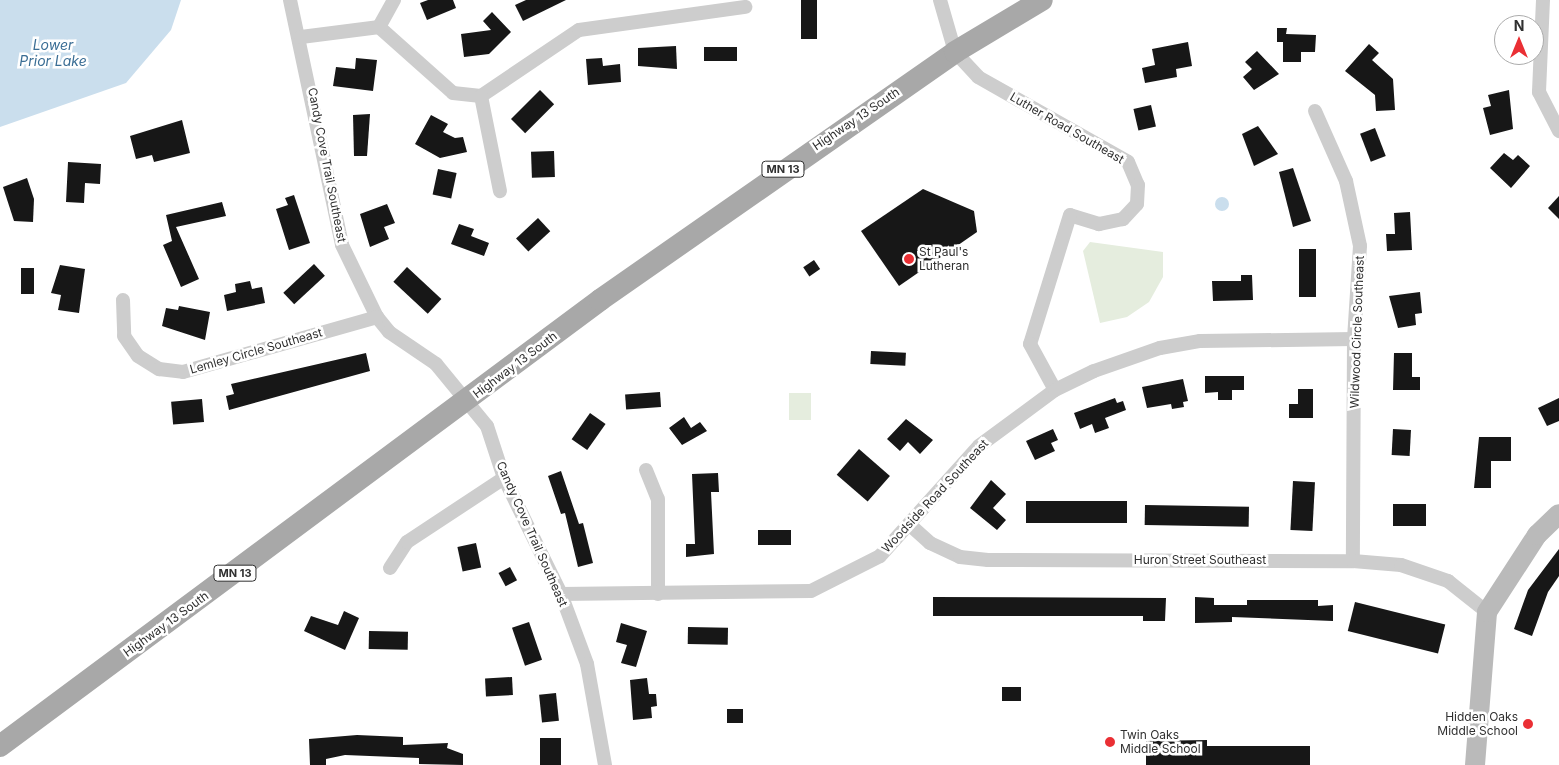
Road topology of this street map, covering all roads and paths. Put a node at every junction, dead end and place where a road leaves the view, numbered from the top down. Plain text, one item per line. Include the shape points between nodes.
1 (290, 0) edge
2 (394, 0) edge
3 (940, 0) edge
4 (1042, 0) edge
5 (1543, 0) edge
6 (745, 8) dead end
7 (379, 27) junction
8 (301, 38) junction
9 (955, 52) junction
10 (481, 96) junction
11 (1315, 111) dead end
12 (1559, 130) edge
13 (500, 191) dead end
14 (123, 300) dead end
15 (377, 317) junction
16 (1354, 339) junction
17 (1055, 390) junction
18 (469, 400) junction
19 (646, 470) dead end
20 (504, 478) junction
21 (1559, 514) edge
22 (910, 525) junction
23 (1353, 560) junction
24 (390, 568) dead end
25 (561, 594) junction
26 (658, 594) junction
27 (1487, 612) junction
28 (0, 746) edge
29 (605, 765) edge
30 (1475, 765) edge

1 - 8 street, Candy Cove Trail Southeast
2 - 7 street
3 - 9 street
4 - 9 main road, Highway 13 South / MN 13
5 - 12 street via 1540,92
6 - 10 street via 579,30
7 - 8 street
7 - 10 street via 453,93
8 - 15 street, Candy Cove Trail Southeast via 342,245
9 - 17 street, Luther Road Southeast via 978,77 1128,162 1138,185 1137,204 1122,219 1099,224 1070,215 1030,344
9 - 18 main road, Highway 13 South / MN 13 via 600,300
10 - 13 street
11 - 16 street, Wildwood Circle Southeast via 1346,181 1357,221 1360,273
14 - 15 street, Lemley Circle Southeast via 124,336 138,356 159,369 183,372
15 - 18 street, Candy Cove Trail Southeast via 389,332 436,364
16 - 17 street, Woodside Road Southeast via 1258,337 1192,343 1128,359
16 - 23 street, Wildwood Circle Southeast
17 - 22 street, Woodside Road Southeast via 979,446
18 - 20 street, Candy Cove Trail Southeast via 487,426
18 - 28 main road, Highway 13 South / MN 13
19 - 26 street via 658,500
20 - 24 street via 407,542
20 - 25 street, Candy Cove Trail Southeast
21 - 27 street via 1537,535
22 - 23 street, Huron Street Southeast via 930,543 960,557 988,560
22 - 26 street, Woodside Road Southeast via 880,556 810,590
23 - 27 street, Huron Street Southeast via 1401,565 1448,580
25 - 26 street, Woodside Road Southeast
25 - 29 street, Candy Cove Trail Southeast via 587,664
27 - 30 street

